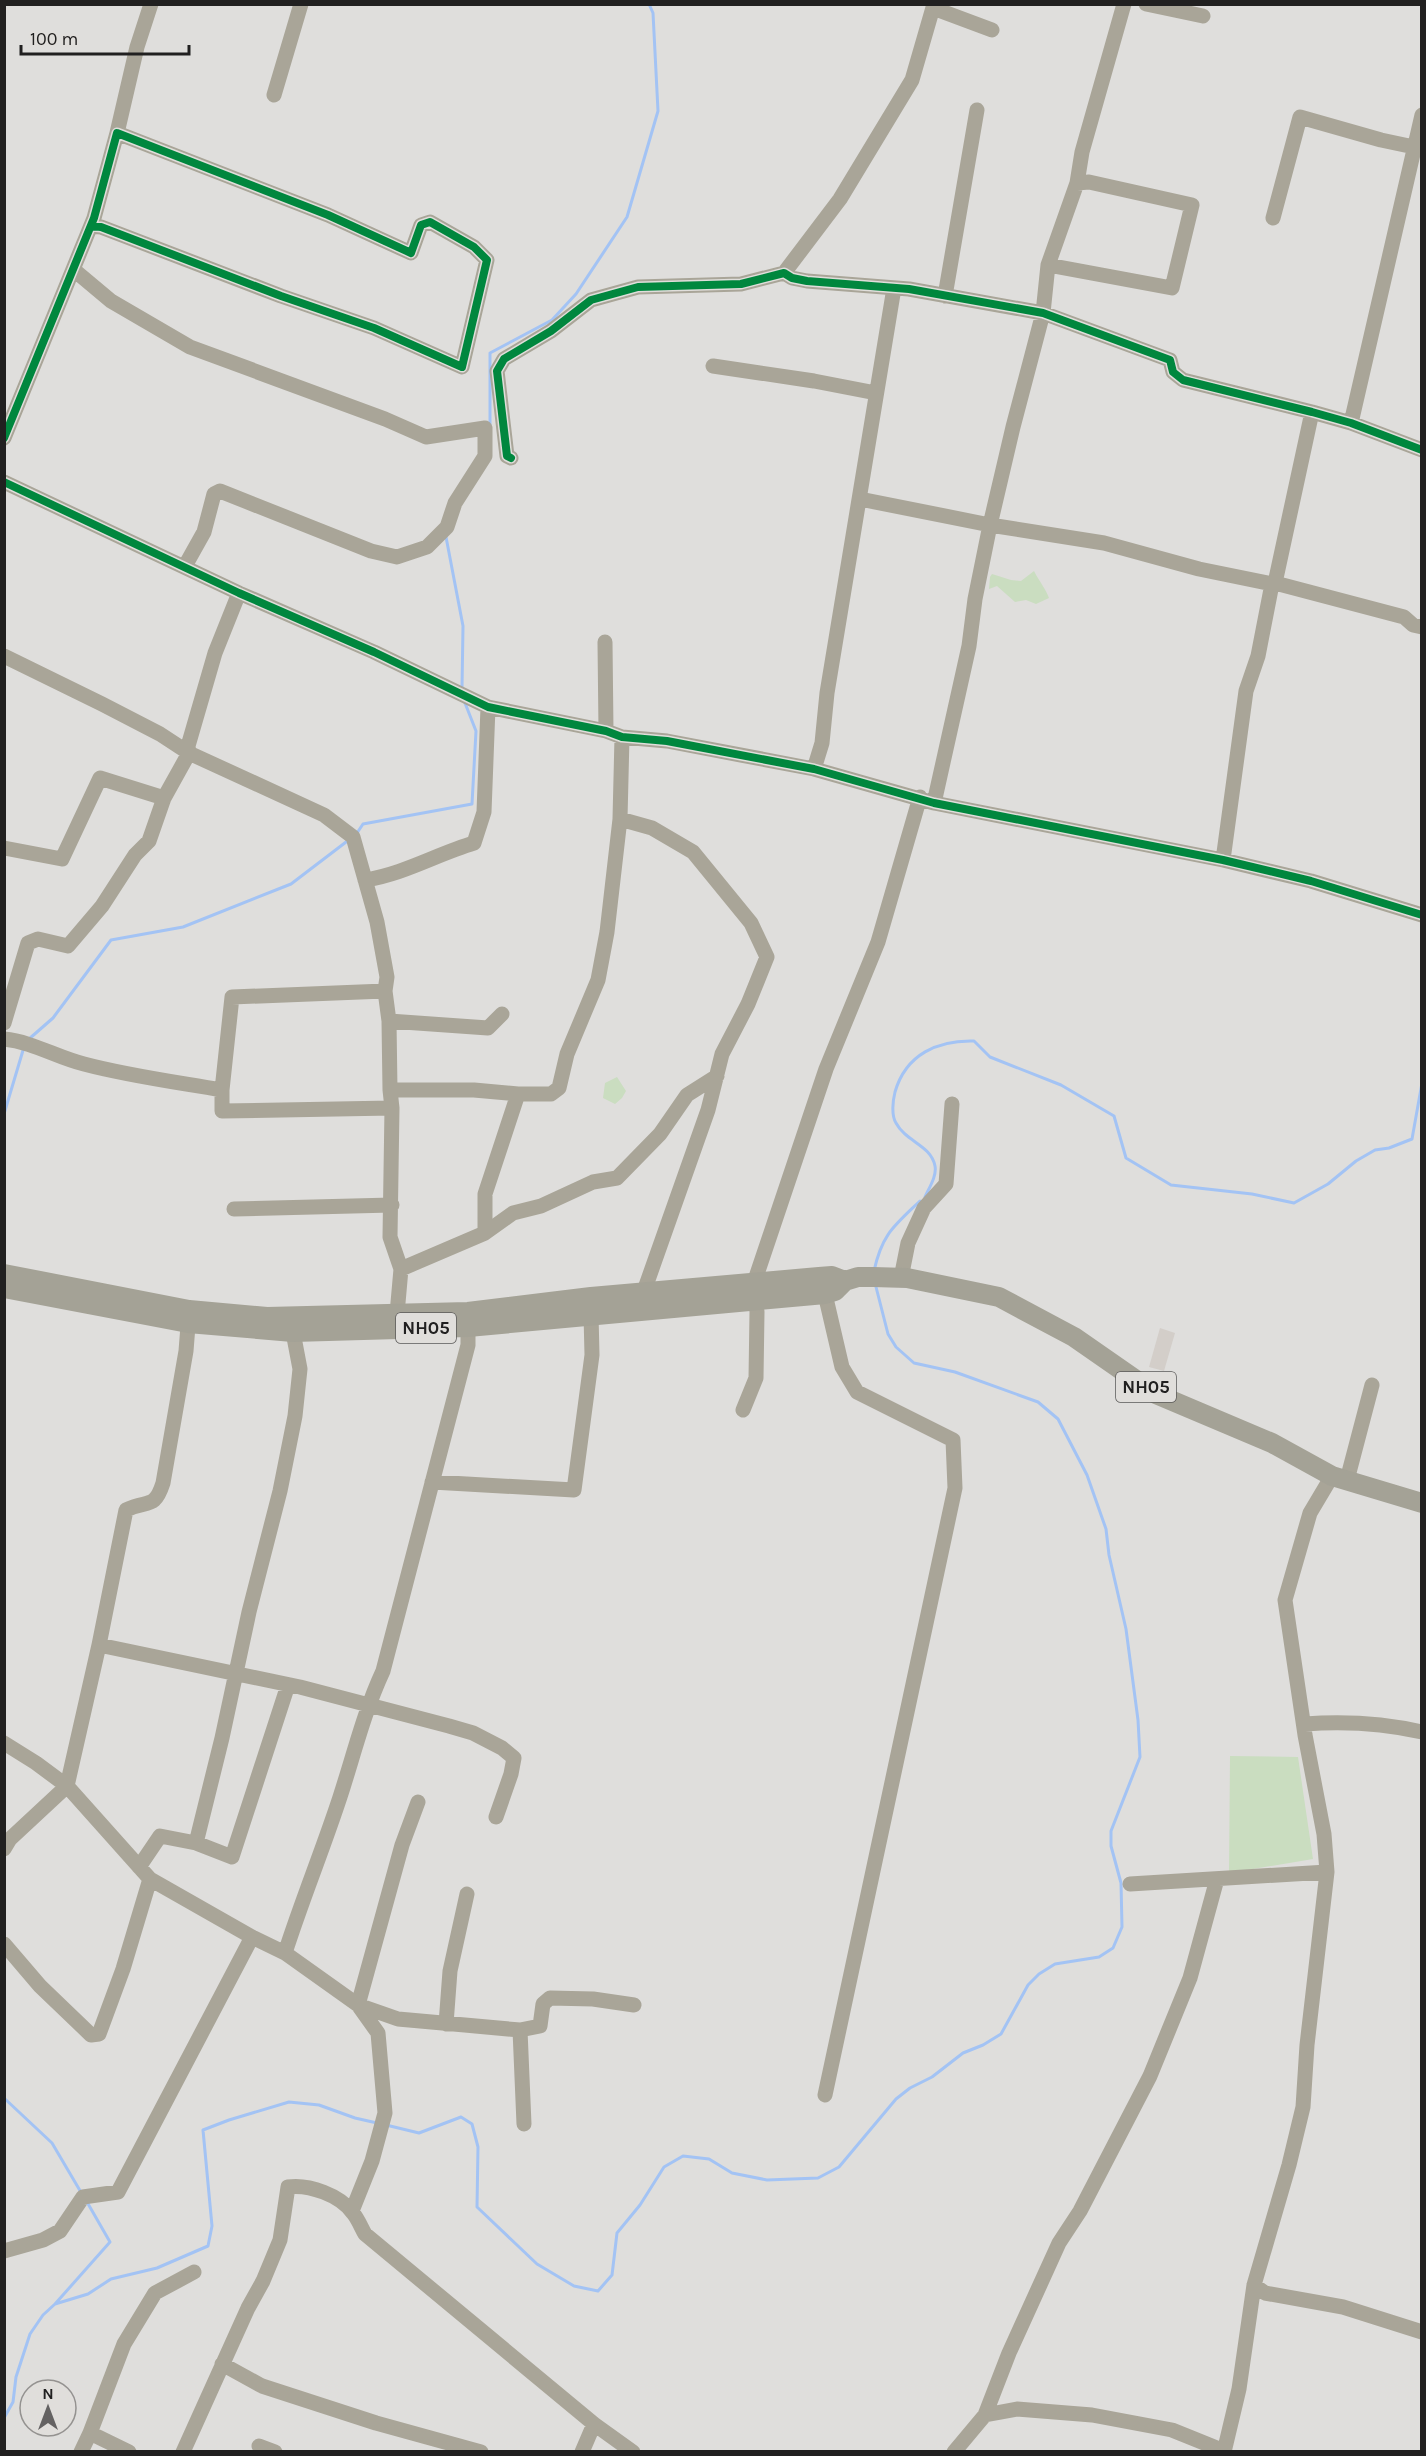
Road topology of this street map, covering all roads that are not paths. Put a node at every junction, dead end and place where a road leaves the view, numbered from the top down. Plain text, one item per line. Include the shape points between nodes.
1 (151, 4) edge
2 (301, 4) edge
3 (1124, 4) edge
4 (1146, 4) edge
5 (933, 6) edge
6 (1203, 16) dead end
7 (992, 30) dead end
8 (274, 94) dead end
9 (977, 110) dead end
10 (1422, 115) edge
11 (117, 133) junction
12 (1414, 147) junction
13 (1077, 183) junction
14 (1273, 218) dead end
15 (91, 226) junction
16 (1048, 265) junction
17 (74, 270) junction
18 (784, 273) junction
19 (894, 288) junction
20 (945, 296) junction
21 (1043, 313) junction
22 (713, 366) dead end
23 (876, 393) junction
24 (1312, 412) junction
25 (1351, 423) junction
26 (4, 438) edge
27 (1422, 450) edge
28 (511, 458) dead end
29 (4, 482) edge
30 (860, 499) junction
31 (990, 525) junction
32 (185, 566) junction
33 (1274, 584) junction
34 (239, 593) junction
35 (1422, 627) edge
36 (605, 642) dead end
37 (4, 656) edge
38 (488, 707) junction
39 (606, 731) junction
40 (622, 737) junction
41 (189, 753) junction
42 (814, 770) junction
43 (164, 798) junction
44 (927, 800) junction
45 (620, 819) junction
46 (4, 848) edge
47 (1223, 860) junction
48 (365, 880) junction
49 (1422, 915) edge
50 (385, 991) junction
51 (502, 1014) dead end
52 (389, 1021) junction
53 (4, 1023) edge
54 (4, 1039) edge
55 (717, 1076) junction
56 (222, 1090) junction
57 (390, 1090) junction
58 (518, 1094) junction
59 (952, 1104) dead end
60 (392, 1108) junction
61 (392, 1205) junction
62 (234, 1209) dead end
63 (485, 1233) junction
64 (401, 1269) junction
65 (4, 1274) edge
66 (901, 1278) junction
67 (845, 1281) junction
68 (4, 1288) edge
69 (754, 1291) junction
70 (643, 1294) junction
71 (825, 1294) junction
72 (397, 1314) junction
73 (591, 1314) junction
74 (189, 1316) junction
75 (468, 1320) junction
76 (293, 1332) junction
77 (1372, 1385) dead end
78 (743, 1410) dead end
79 (1339, 1478) junction
80 (432, 1482) junction
81 (1420, 1499) edge
82 (99, 1645) junction
83 (236, 1673) junction
84 (288, 1685) junction
85 (367, 1705) junction
86 (1305, 1724) junction
87 (1422, 1732) edge
88 (4, 1743) edge
89 (67, 1786) junction
90 (418, 1802) dead end
91 (496, 1817) dead end
92 (196, 1843) junction
93 (4, 1849) edge
94 (139, 1867) junction
95 (1328, 1872) junction
96 (150, 1879) junction
97 (1217, 1879) junction
98 (1130, 1884) dead end
99 (467, 1894) dead end
100 (252, 1937) junction
101 (4, 1944) edge
102 (285, 1953) junction
103 (358, 2006) junction
104 (634, 2006) dead end
105 (446, 2024) junction
106 (520, 2030) junction
107 (825, 2095) dead end
108 (524, 2124) dead end
109 (352, 2211) junction
110 (4, 2251) edge
111 (194, 2272) dead end
112 (1254, 2285) junction
113 (1422, 2332) edge
114 (222, 2364) junction
115 (985, 2415) junction
116 (594, 2424) junction
117 (90, 2433) junction
118 (260, 2446) dead end
119 (81, 2451) edge
120 (129, 2451) edge
121 (183, 2451) edge
122 (275, 2451) edge
123 (481, 2451) edge
124 (582, 2451) edge
125 (633, 2451) edge
126 (954, 2451) edge
127 (1224, 2451) edge

1 - 11 street
2 - 8 street
3 - 13 street
4 - 6 street
5 - 7 street
5 - 18 street via 912,80 840,199
9 - 20 street
10 - 12 street
11 - 15 street
11 - 15 street via 328,215 411,253 421,225 430,222 474,247 487,260 462,367 374,328
12 - 14 street via 1300,117
12 - 25 street
13 - 16 street
13 - 16 street via 1089,182 1192,205 1172,288
15 - 17 street
16 - 21 street
17 - 26 street
17 - 32 street via 111,301 190,347 426,437 485,428 485,456 455,503 447,527 427,547 397,557 371,551 220,491 213,494 204,532
18 - 19 street via 807,281
18 - 28 street via 741,284 638,287 591,300 551,332 504,359 497,371 507,456
19 - 20 street
19 - 23 street
20 - 21 street
21 - 24 street via 1170,360 1173,372 1183,380
21 - 31 street
22 - 23 street
23 - 30 street
24 - 25 street
24 - 33 street
25 - 27 street
29 - 32 street
30 - 31 street
30 - 42 street via 822,743
31 - 33 street via 1104,543 1199,569
31 - 44 street via 969,646
32 - 34 street
33 - 35 street via 1404,617
33 - 47 street via 1246,691
34 - 38 street
34 - 41 street via 215,653
36 - 39 street
37 - 41 street via 160,734
38 - 39 street
38 - 48 street via 484,812 474,843 445,851 391,876
39 - 40 street
40 - 42 street via 667,741
40 - 45 street
41 - 43 street
41 - 48 street via 324,815 353,837
42 - 44 street
43 - 46 street via 100,778 62,859
43 - 53 street via 149,841 68,946 38,939 28,943
44 - 47 street
44 - 69 street via 878,942 826,1069
45 - 55 street via 652,828 693,852 751,923 767,957 722,1054
45 - 58 street via 598,980 567,1054 559,1088 551,1094
47 - 49 street via 1311,881
48 - 50 street via 385,966
50 - 52 street
50 - 56 street via 232,997
51 - 52 street via 488,1028
52 - 57 street
54 - 56 street via 26,1041 83,1064
55 - 63 street via 687,1095 660,1134 617,1178 593,1182 541,1206 513,1213
55 - 70 street
56 - 60 street via 222,1111
57 - 58 street
57 - 60 street
58 - 63 street via 485,1194
59 - 66 street via 946,1184 924,1208 908,1243
60 - 61 street
61 - 62 street
61 - 64 street via 390,1237
63 - 64 street
64 - 72 street
65 - 74 main road, NH05
66 - 67 main road, NH05 via 858,1277
66 - 79 main road, NH05 via 999,1297 1074,1337 1156,1394 1272,1443
67 - 69 main road, NH05 via 832,1276
67 - 71 main road, NH05
68 - 74 main road, NH05
69 - 70 main road, NH05
69 - 71 main road, NH05
69 - 73 main road, NH05
69 - 78 street via 756,1378
70 - 75 main road, NH05 via 591,1298
71 - 107 street via 842,1367 857,1392 953,1440 955,1488
72 - 74 main road, NH05
72 - 75 main road, NH05
73 - 75 main road, NH05
73 - 80 street via 592,1355 573,1490
74 - 76 main road, NH05
74 - 82 street via 163,1482 158,1497 151,1503 126,1510
75 - 76 main road, NH05
75 - 80 street via 468,1345
76 - 83 street via 300,1369 295,1416
77 - 79 street
79 - 81 main road, NH05
79 - 86 street via 1311,1513 1285,1600
80 - 85 street via 383,1671
82 - 83 street
82 - 89 street
83 - 84 street
83 - 92 street
84 - 85 street
84 - 92 street via 232,1857
85 - 91 street via 473,1733 514,1758
85 - 102 street
86 - 87 street via 1389,1724
86 - 95 street
88 - 89 street
89 - 93 street
89 - 94 street
90 - 103 street via 402,1845
92 - 94 street via 160,1836
94 - 96 street
95 - 97 street
95 - 112 street via 1303,2107
96 - 100 street
96 - 101 street via 99,2034 91,2035 40,1986
97 - 98 street
97 - 115 street via 1190,1978 1150,2076 1080,2211 1059,2243
99 - 105 street via 450,1971
100 - 102 street
100 - 110 street via 118,2192 83,2197 60,2231
102 - 103 street
103 - 105 street via 398,2019
103 - 109 street via 378,2033 385,2113
104 - 106 street via 593,1999 550,1998 543,2004 540,2026
105 - 106 street
106 - 108 street
109 - 114 street via 324,2191 288,2187 280,2240
109 - 116 street via 365,2234
111 - 117 street via 155,2293 124,2344
112 - 113 street via 1265,2293 1343,2307
112 - 127 street via 1239,2389
114 - 121 street
114 - 123 street via 262,2386 376,2423
115 - 126 street
115 - 127 street via 1017,2409 1092,2415 1172,2430
116 - 124 street
116 - 125 street
117 - 119 street
117 - 120 street
118 - 122 street

